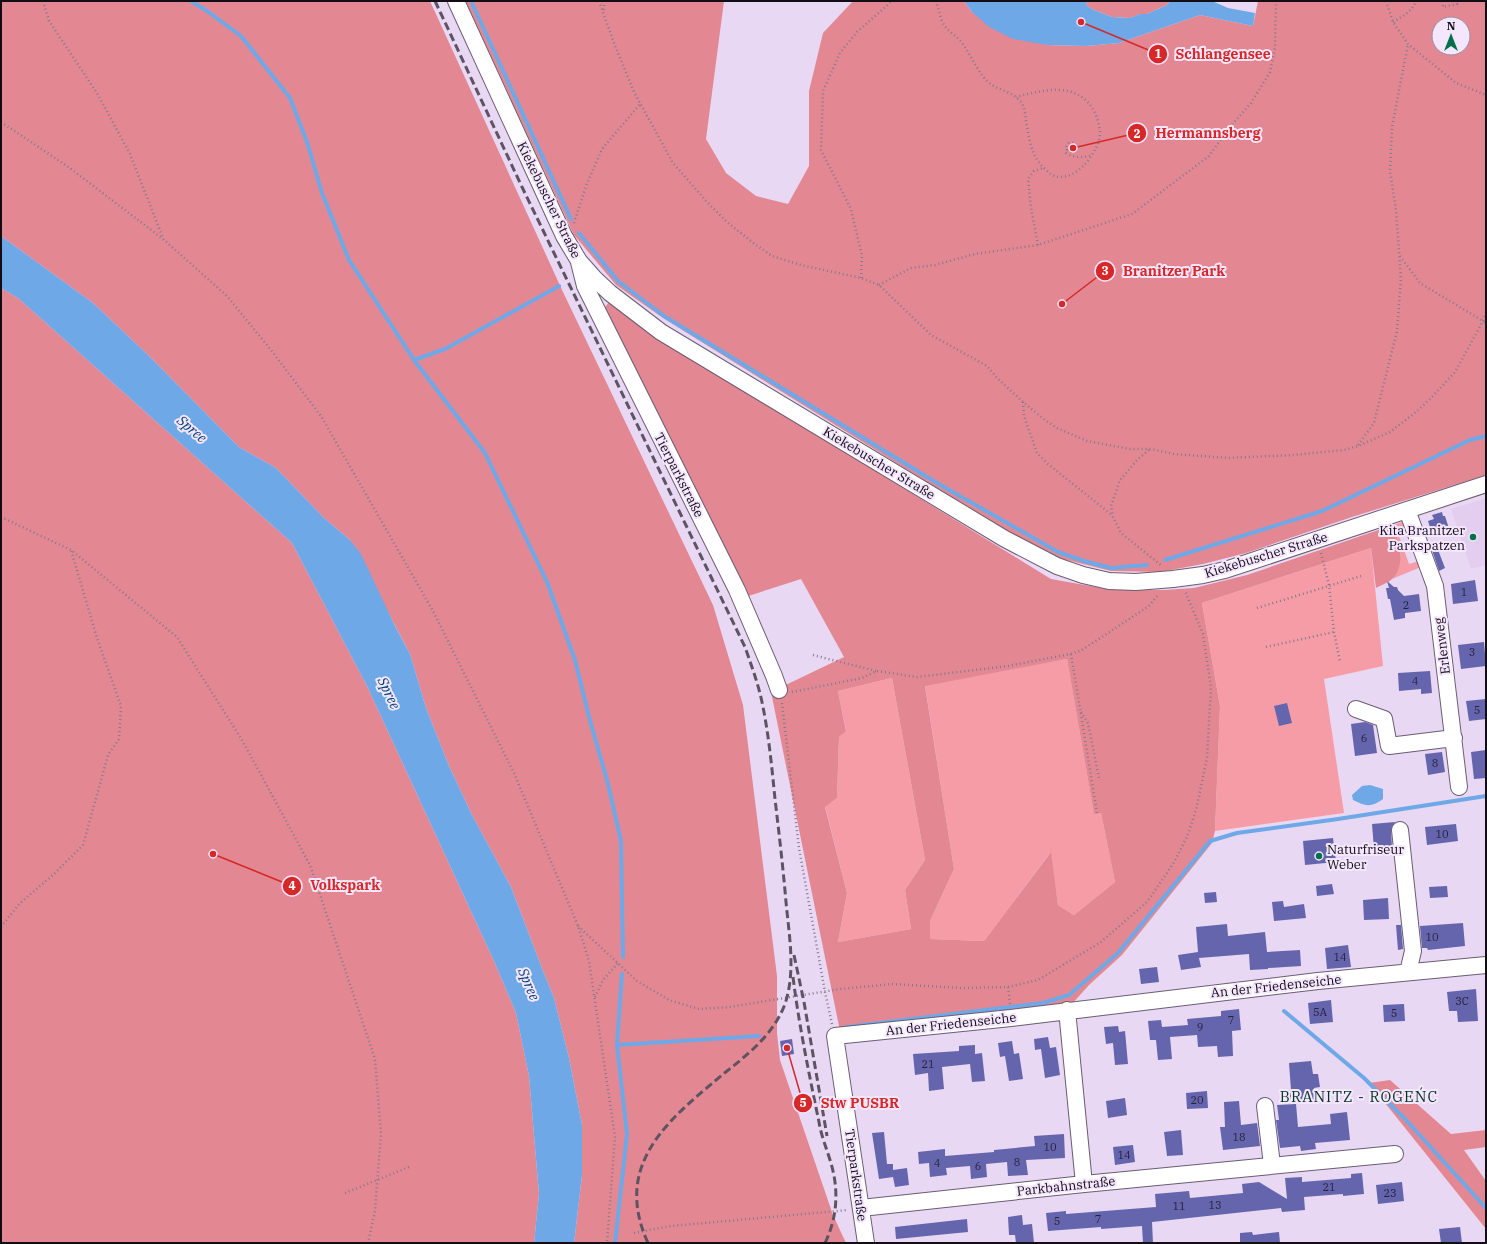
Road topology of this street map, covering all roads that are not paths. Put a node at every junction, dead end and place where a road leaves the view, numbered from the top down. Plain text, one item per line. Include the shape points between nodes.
1 (456, 1) edge
2 (579, 261) junction
3 (1486, 484) edge
4 (1407, 510) junction
5 (779, 690) road end
6 (1356, 709) dead end
7 (1454, 738) junction
8 (1459, 787) dead end
9 (1400, 830) dead end
10 (1486, 964) edge
11 (1408, 972) junction
12 (1067, 1010) junction
13 (835, 1036) joint
14 (1265, 1106) dead end
15 (1394, 1154) dead end
16 (1272, 1166) junction
17 (1084, 1184) junction
18 (861, 1208) junction
19 (866, 1243) edge

1 - 2 street, Kiekebuscher Straße via 564,236
2 - 4 street, Kiekebuscher Straße via 610,293 661,332 1005,539 1057,566 1083,575 1109,581 1136,582 1204,575 1247,564
2 - 5 street, Tierparkstraße via 585,286 737,590
3 - 4 street, Kiekebuscher Straße
4 - 7 street, Erlenweg via 1435,586
6 - 7 street via 1384,719 1389,746
7 - 8 street, Erlenweg
9 - 11 street via 1413,951
10 - 11 street, An der Friedenseiche
11 - 12 street, An der Friedenseiche
12 - 13 street, An der Friedenseiche
12 - 17 street
13 - 18 street, Tierparkstraße
14 - 16 street
15 - 16 street, Parkbahnstraße
16 - 17 street, Parkbahnstraße
17 - 18 street, Parkbahnstraße
18 - 19 street, Tierparkstraße

